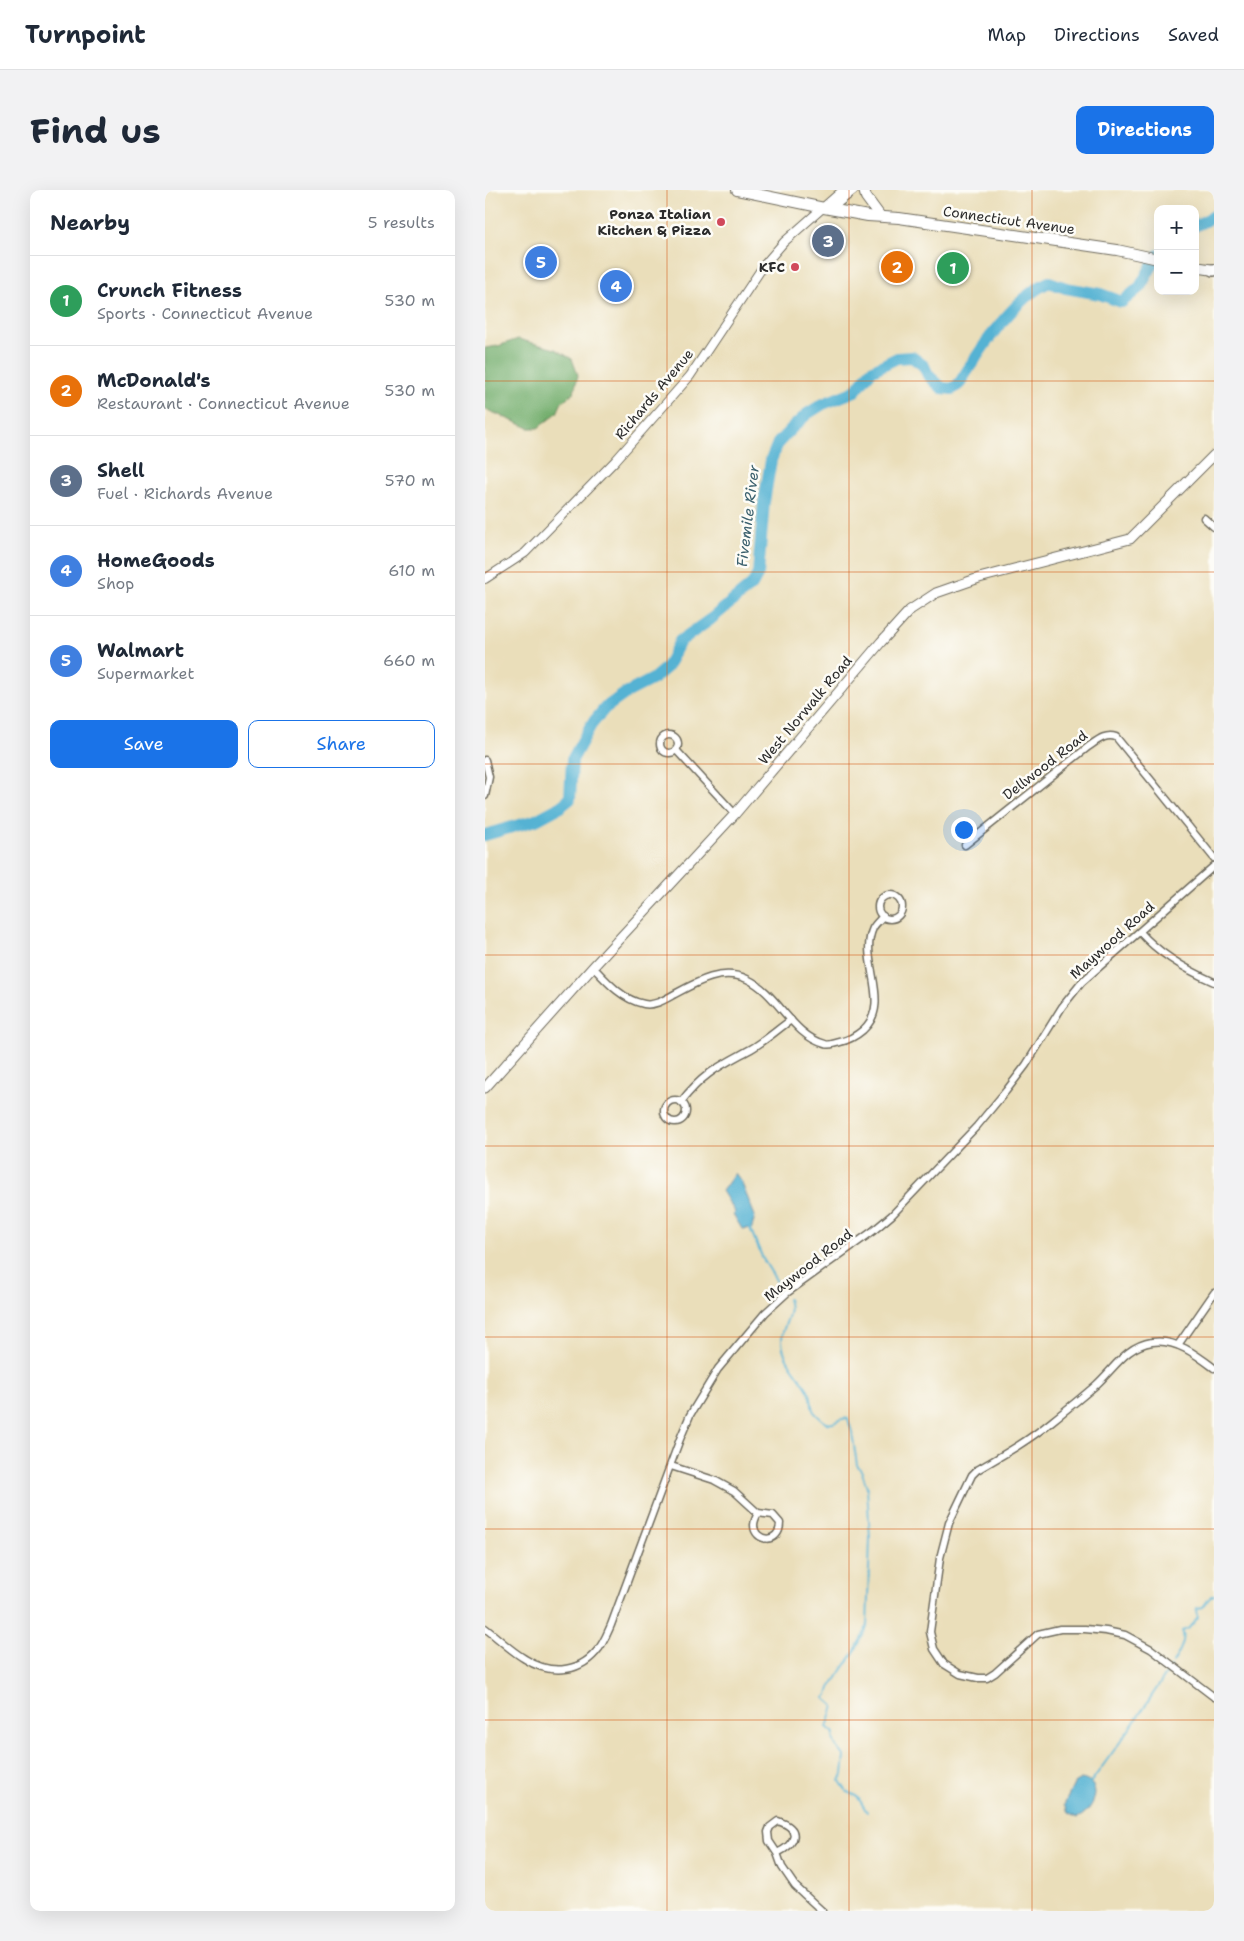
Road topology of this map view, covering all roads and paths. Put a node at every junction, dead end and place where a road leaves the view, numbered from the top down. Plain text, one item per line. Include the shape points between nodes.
1 (737, 190) edge
2 (843, 190) edge
3 (854, 190) edge
4 (864, 190) edge
5 (824, 208) junction
6 (880, 216) junction
7 (1154, 258) edge
8 (1199, 268) edge
9 (1214, 270) edge
10 (1214, 455) edge
11 (1204, 518) dead end
12 (1214, 527) edge
13 (485, 579) edge
14 (676, 750) dead end
15 (485, 760) edge
16 (485, 796) edge
17 (735, 814) junction
18 (965, 845) dead end
19 (1214, 858) edge
20 (1214, 866) edge
21 (883, 916) dead end
22 (1140, 932) junction
23 (593, 967) junction
24 (1214, 982) edge
25 (791, 1020) junction
26 (485, 1088) edge
27 (681, 1102) dead end
28 (1214, 1293) edge
29 (1178, 1345) junction
30 (1214, 1368) edge
31 (671, 1466) junction
32 (758, 1513) junction
33 (485, 1628) edge
34 (1214, 1697) edge
35 (777, 1853) junction
36 (822, 1911) edge

1 - 5 main road, Connecticut Avenue
2 - 5 street, Richards Avenue
3 - 5 street, Richards Avenue via 838,203
4 - 6 main road
5 - 6 main road, Connecticut Avenue
5 - 13 street, Richards Avenue via 791,235 764,265 690,376 615,460 525,553
6 - 7 main road, Connecticut Avenue via 1117,250
8 - 9 main road
10 - 17 main road, West Norwalk Road via 1129,539 979,578 926,598 910,610 826,703
11 - 12 street
14 - 17 street
15 - 16 street via 489,777
17 - 23 main road, West Norwalk Road
18 - 19 street, Dellwood Road via 1081,752 1104,736 1112,736
20 - 22 street, Maywood Road
21 - 25 street via 873,928 869,944 876,994 872,1016 864,1029 850,1039 827,1045 809,1037
22 - 24 street via 1167,957
22 - 31 street, Maywood Road via 1073,992 1007,1091 892,1215 788,1292 745,1336 718,1369 690,1415
23 - 25 street via 628,998 645,1004 660,1002 710,977 730,974 747,979 764,990
23 - 26 main road, West Norwalk Road
25 - 27 street via 752,1049 710,1072
28 - 29 street
29 - 30 street
29 - 34 street via 1154,1342 1133,1348 1052,1422 972,1475 943,1541 930,1632 944,1664 960,1674 978,1678 987,1678 995,1673 1038,1634 1060,1629 1085,1629 1125,1635 1172,1664
31 - 32 street via 714,1480 734,1491
31 - 33 street, Maywood Road via 611,1625 597,1652 573,1669 549,1670 525,1660
32 - 32 street via 777,1518 780,1527 774,1537 763,1538 757,1534 754,1525
35 - 35 street via 793,1841 794,1835 792,1828 778,1821 768,1832 769,1841
35 - 36 street via 795,1886

